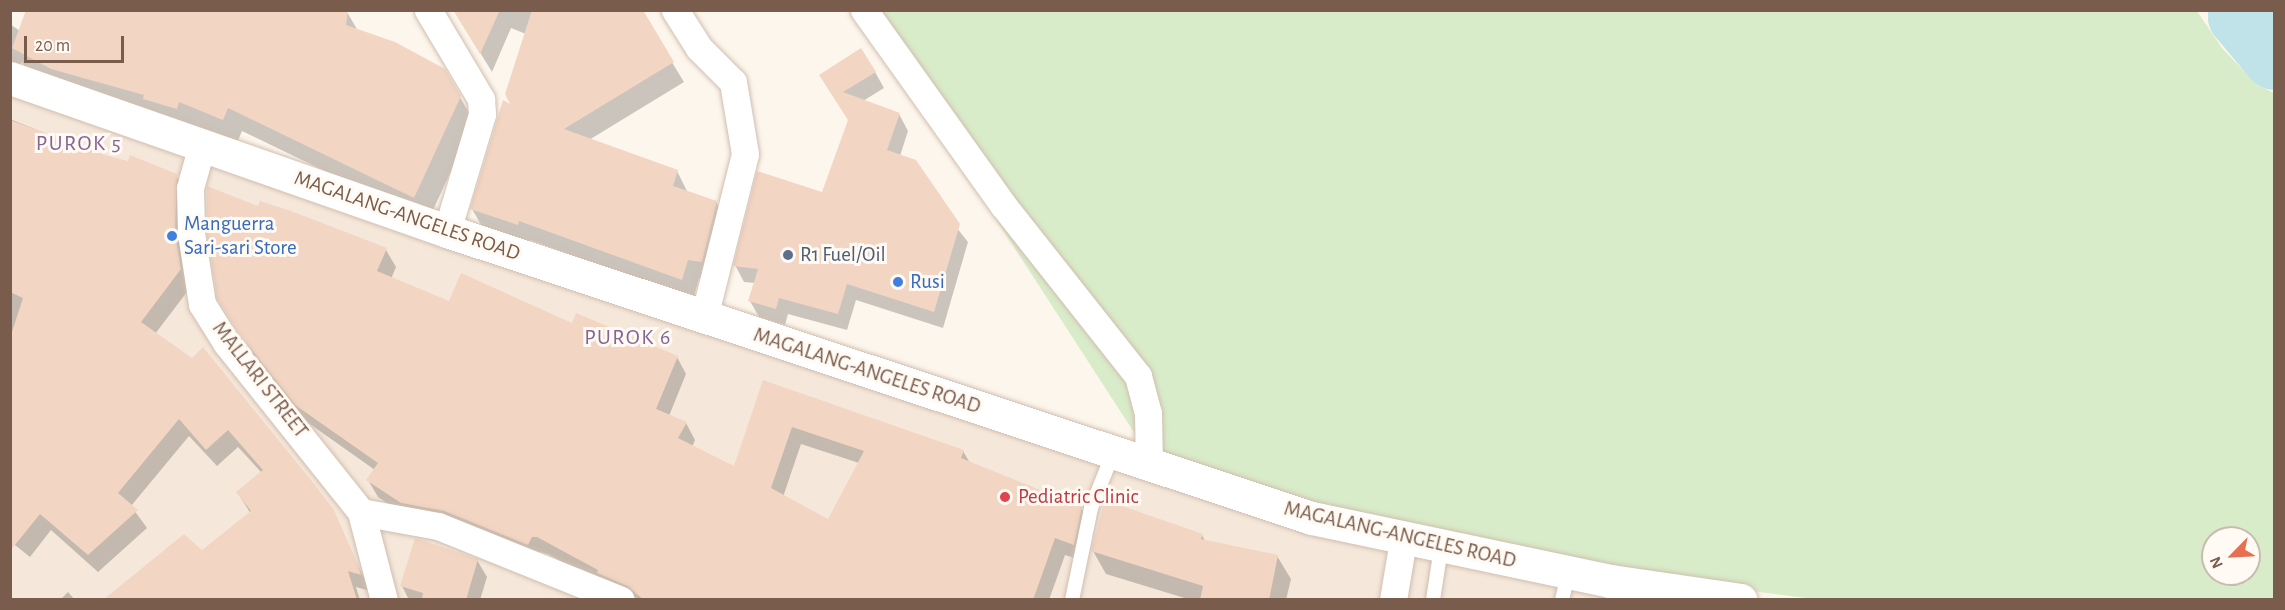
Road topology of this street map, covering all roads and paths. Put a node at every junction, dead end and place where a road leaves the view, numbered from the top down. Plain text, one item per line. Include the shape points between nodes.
1 (428, 10) edge
2 (675, 10) edge
3 (864, 10) edge
4 (10, 78) edge
5 (202, 145) junction
6 (447, 231) junction
7 (704, 317) junction
8 (1113, 451) junction
9 (1149, 464) junction
10 (361, 512) junction
11 (1403, 540) junction
12 (1441, 548) junction
13 (1565, 586) edge
14 (384, 600) edge
15 (621, 600) edge
16 (1072, 600) edge
17 (1393, 600) edge
18 (1433, 600) edge
19 (1741, 600) edge

1 - 6 street via 481,99 482,114
2 - 7 street via 699,48 733,82 745,154
3 - 9 street via 1002,205 1138,376 1148,413
4 - 5 main road, MAGALANG-ANGELES ROAD
5 - 6 main road, MAGALANG-ANGELES ROAD
5 - 10 street, MALLARI STREET via 190,188 191,233 202,304 227,345
6 - 7 main road, MAGALANG-ANGELES ROAD
7 - 8 main road, MAGALANG-ANGELES ROAD
8 - 9 main road, MAGALANG-ANGELES ROAD
8 - 16 lane via 1091,508
9 - 11 main road, MAGALANG-ANGELES ROAD via 1312,518
10 - 14 street, MALLARI STREET
10 - 15 street via 438,526
11 - 12 main road, MAGALANG-ANGELES ROAD
11 - 17 street
12 - 13 main road, MAGALANG-ANGELES ROAD
12 - 18 lane
13 - 19 main road, MAGALANG-ANGELES ROAD

